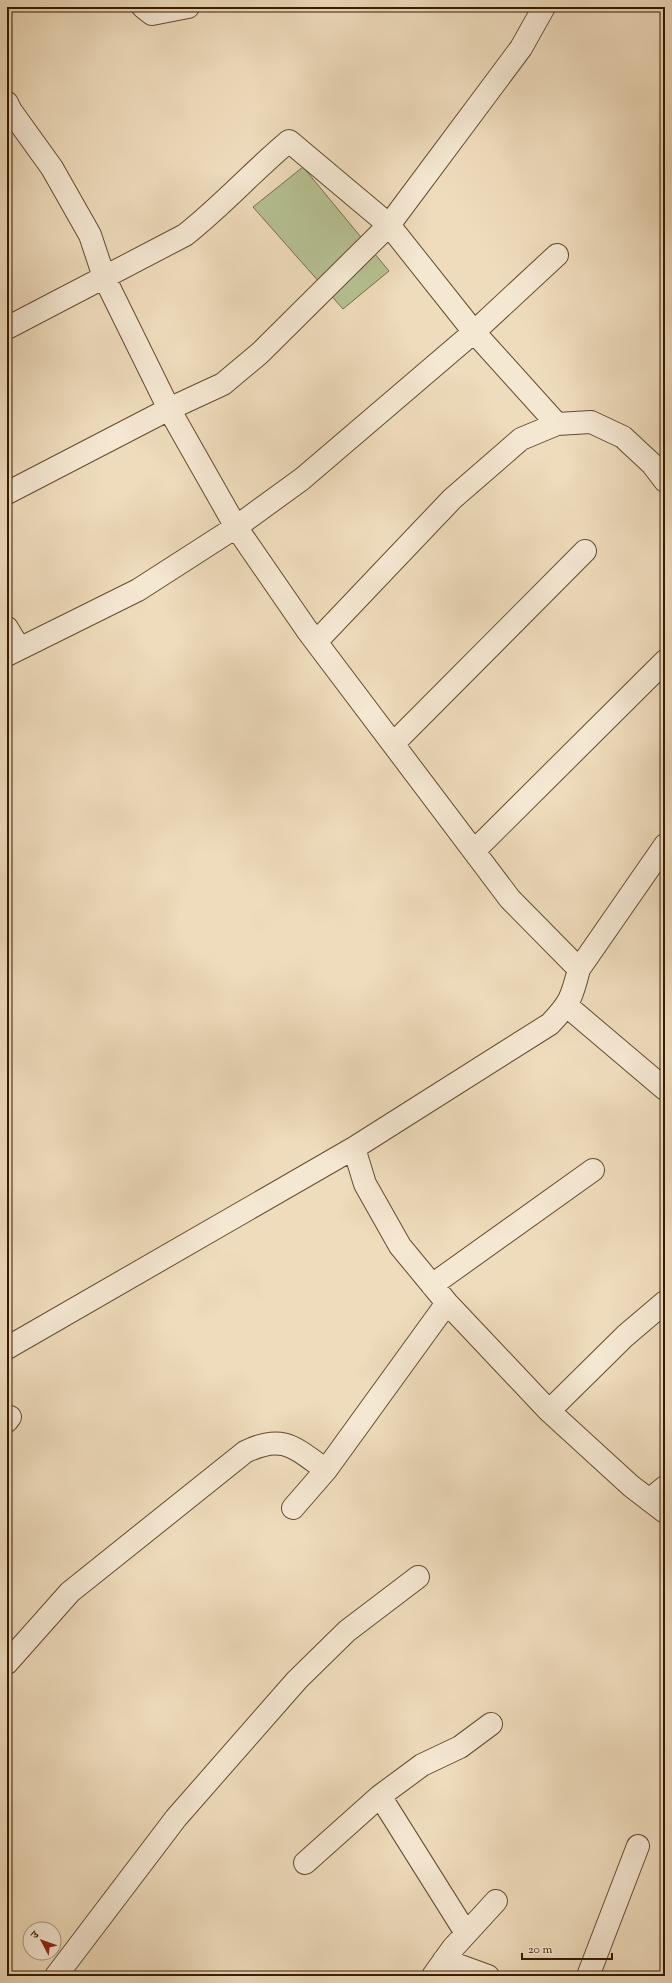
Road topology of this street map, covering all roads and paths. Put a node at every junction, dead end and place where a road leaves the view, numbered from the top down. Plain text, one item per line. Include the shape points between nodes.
1 (143, 7) edge
2 (188, 7) edge
3 (544, 7) edge
4 (7, 103) edge
5 (388, 225) junction
6 (557, 255) dead end
7 (104, 277) junction
8 (7, 328) edge
9 (474, 332) junction
10 (169, 409) junction
11 (557, 424) junction
12 (665, 481) edge
13 (7, 493) edge
14 (236, 527) junction
15 (585, 551) dead end
16 (7, 628) edge
17 (316, 642) junction
18 (13, 652) edge
19 (665, 660) edge
20 (393, 744) junction
21 (665, 845) edge
22 (474, 851) junction
23 (578, 969) junction
24 (566, 1006) junction
25 (664, 1088) edge
26 (354, 1148) junction
27 (593, 1170) dead end
28 (432, 1285) junction
29 (447, 1302) junction
30 (665, 1302) edge
31 (7, 1348) edge
32 (549, 1412) junction
33 (326, 1470) junction
34 (660, 1500) edge
35 (293, 1508) dead end
36 (418, 1577) dead end
37 (7, 1663) edge
38 (491, 1724) dead end
39 (380, 1796) junction
40 (638, 1846) dead end
41 (305, 1863) dead end
42 (496, 1901) dead end
43 (466, 1933) junction
44 (439, 1968) edge
45 (56, 1976) edge
46 (488, 1976) edge
47 (588, 1976) edge

1 - 2 street via 152,14
3 - 5 street via 521,48
4 - 7 street via 52,168 90,235
5 - 7 street via 289,141 185,236
5 - 9 street
5 - 10 street via 260,353 223,384
6 - 9 street
7 - 8 street
7 - 10 street
9 - 11 street
9 - 14 street via 302,479
10 - 13 street
10 - 14 street
11 - 12 street via 591,422 623,437 652,464
11 - 17 street via 521,439 452,500
14 - 17 street
14 - 18 street via 138,590
15 - 20 street
16 - 18 street
17 - 20 street
19 - 22 street
20 - 22 street
21 - 23 street
22 - 23 street via 510,898
23 - 24 street via 574,990
24 - 25 street
24 - 26 street via 550,1024
26 - 28 street via 365,1184 400,1246
26 - 31 street
27 - 28 street
28 - 29 street
29 - 32 street
29 - 33 street
30 - 32 street via 625,1336
32 - 34 street
33 - 35 street
33 - 37 street via 298,1450 278,1442 260,1445 245,1452 70,1592
36 - 45 street via 347,1631 297,1680 176,1818
38 - 39 street via 460,1747 422,1765
39 - 41 street
39 - 43 street
40 - 47 street
42 - 43 street
43 - 44 street
44 - 46 street

